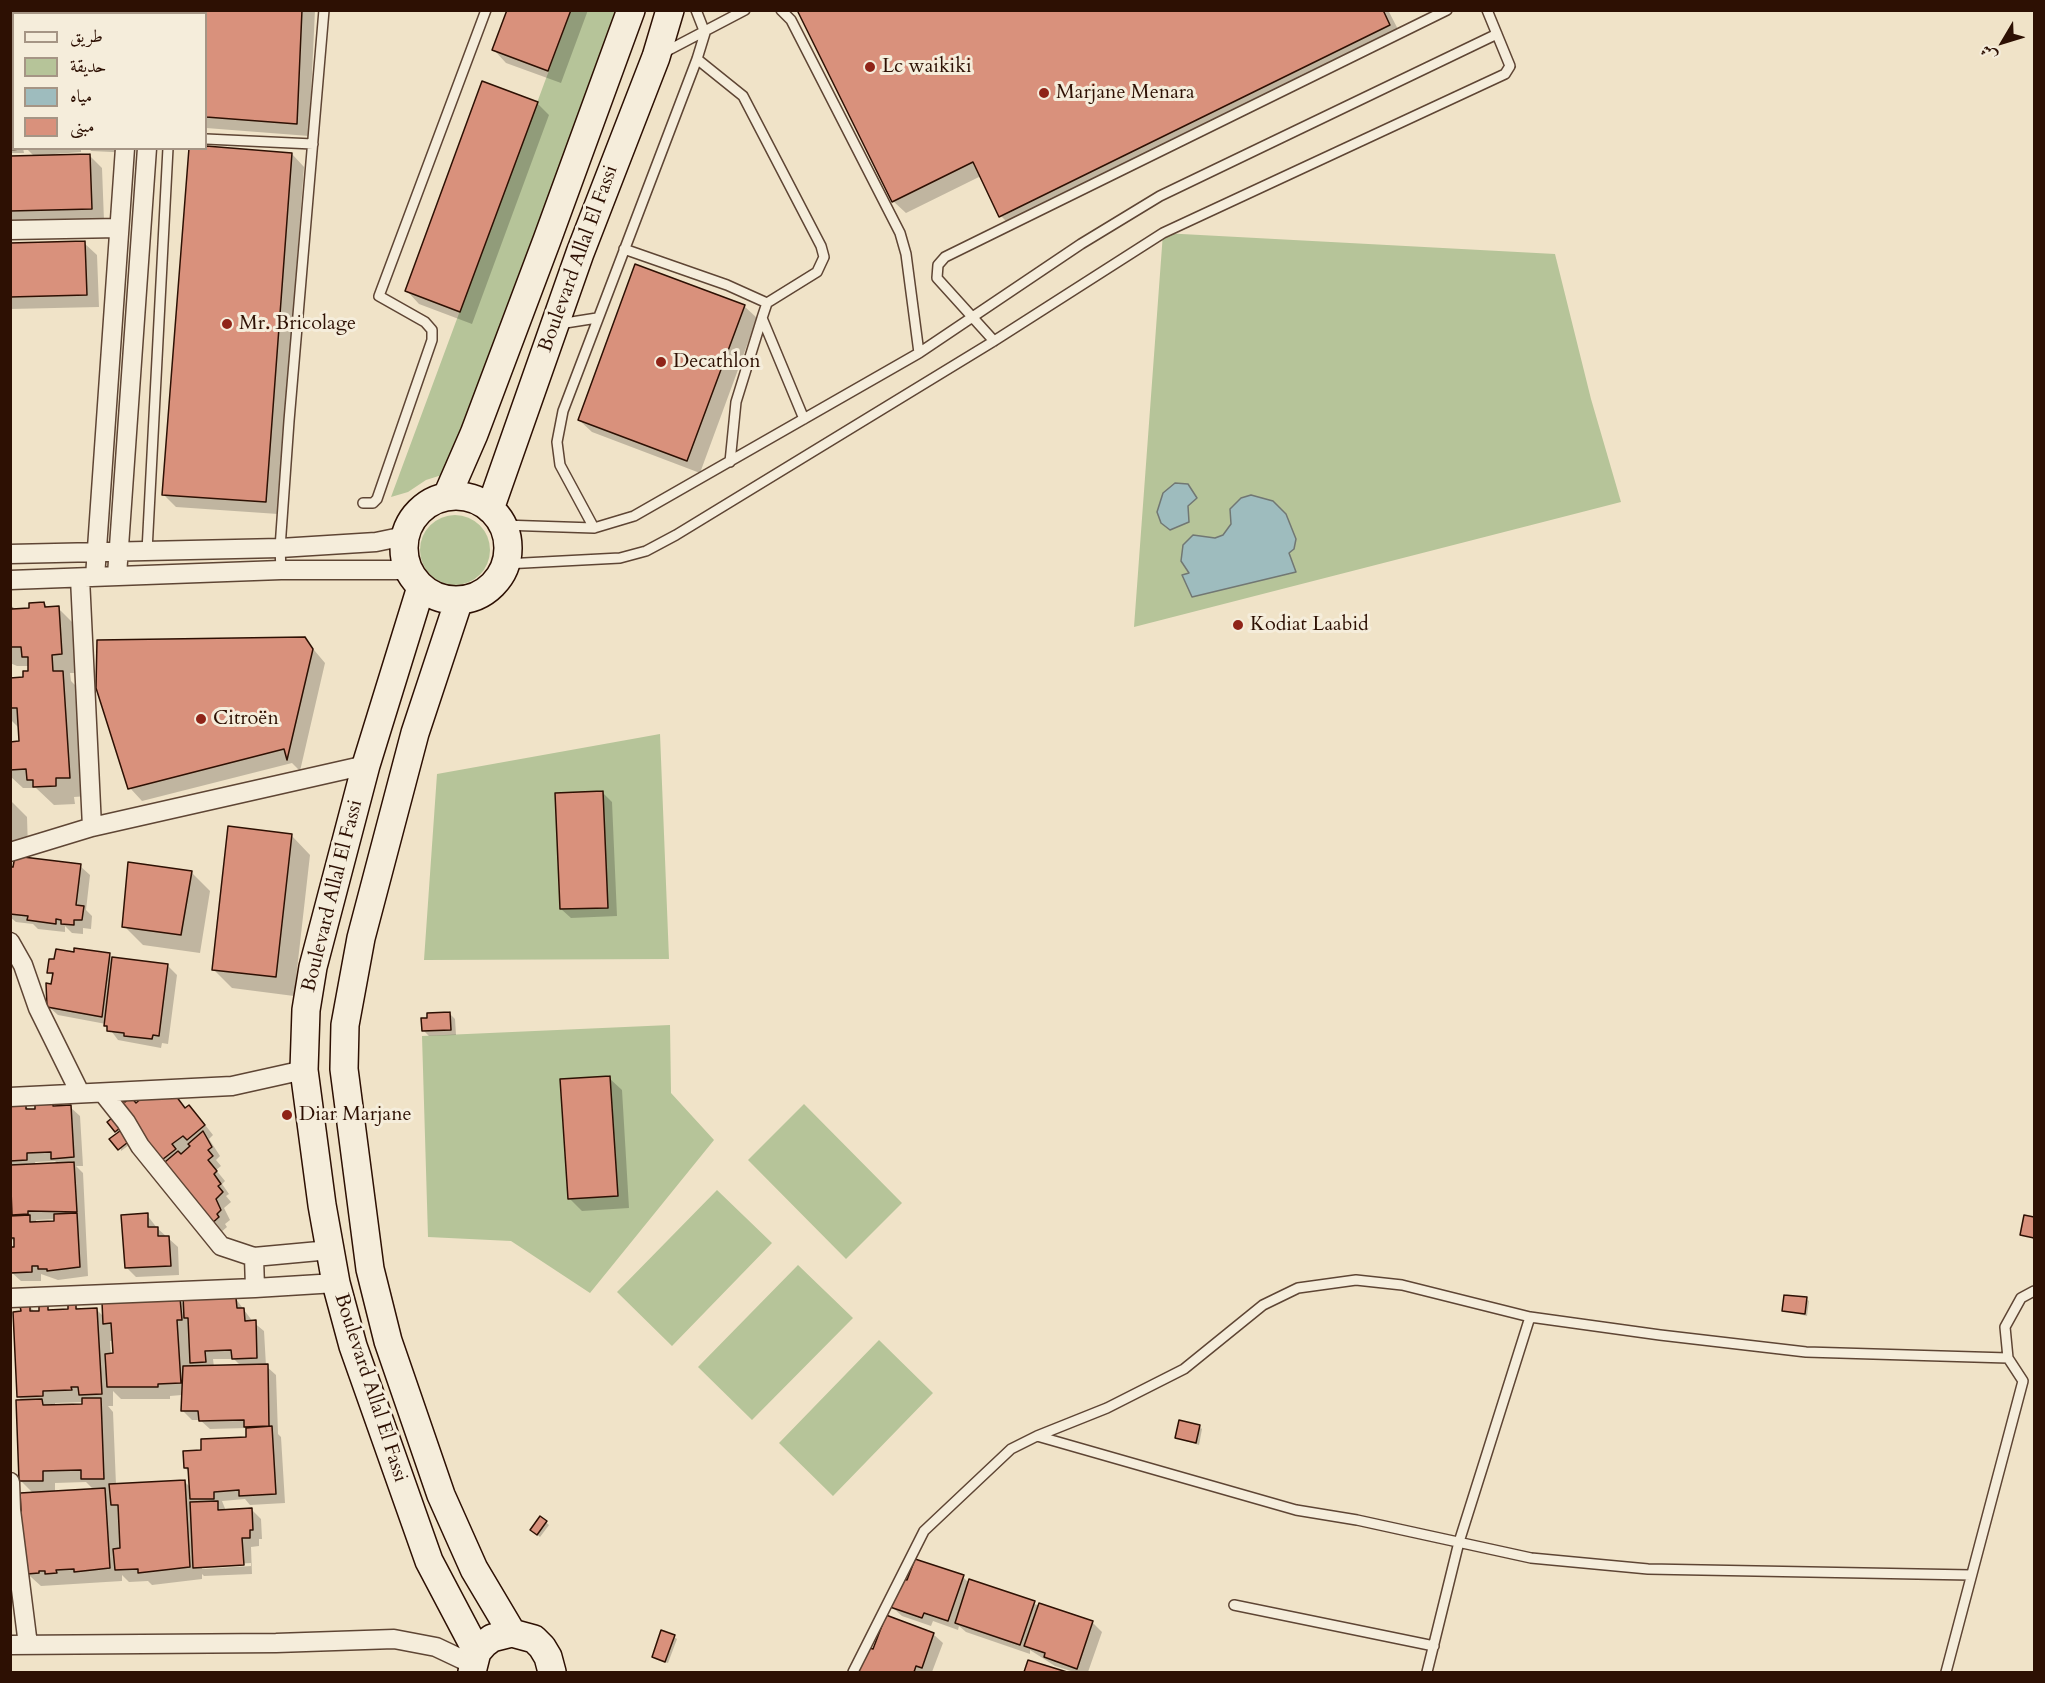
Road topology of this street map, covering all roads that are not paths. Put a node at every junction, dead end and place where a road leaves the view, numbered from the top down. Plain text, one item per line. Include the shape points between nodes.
1 (324, 10) edge
2 (486, 10) edge
3 (631, 10) edge
4 (670, 10) edge
5 (696, 10) edge
6 (745, 10) edge
7 (781, 10) edge
8 (1447, 10) edge
9 (1487, 10) edge
10 (705, 33) junction
11 (1497, 34) junction
12 (656, 57) junction
13 (697, 59) junction
14 (207, 139) edge
15 (313, 144) junction
16 (125, 150) edge
17 (147, 150) edge
18 (168, 150) edge
19 (119, 228) junction
20 (10, 230) edge
21 (624, 249) junction
22 (767, 303) junction
23 (974, 317) junction
24 (597, 318) junction
25 (762, 318) junction
26 (554, 325) junction
27 (994, 341) junction
28 (919, 353) junction
29 (804, 419) junction
30 (730, 462) junction
31 (447, 496) junction
32 (363, 503) dead end
33 (496, 517) junction
34 (594, 528) junction
35 (405, 536) junction
36 (280, 548) junction
37 (147, 551) junction
38 (120, 552) junction
39 (95, 553) junction
40 (10, 554) edge
41 (505, 564) junction
42 (281, 570) junction
43 (117, 575) junction
44 (87, 578) junction
45 (415, 579) junction
46 (10, 580) edge
47 (459, 600) junction
48 (366, 765) junction
49 (92, 827) junction
50 (10, 852) edge
51 (10, 942) edge
52 (17, 966) edge
53 (304, 1070) junction
54 (104, 1093) junction
55 (80, 1094) junction
56 (10, 1097) edge
57 (330, 1250) junction
58 (255, 1257) junction
59 (336, 1283) junction
60 (255, 1288) junction
61 (2034, 1291) edge
62 (10, 1298) edge
63 (1530, 1317) junction
64 (2008, 1358) junction
65 (1037, 1436) junction
66 (10, 1482) edge
67 (11, 1510) edge
68 (1459, 1542) junction
69 (1971, 1575) junction
70 (1234, 1605) dead end
71 (512, 1633) junction
72 (19, 1645) edge
73 (1434, 1646) junction
74 (474, 1663) edge
75 (555, 1671) edge
76 (853, 1672) edge
77 (1427, 1672) edge
78 (1946, 1672) edge

1 - 15 lane
2 - 32 lane via 379,296 425,322 432,330 432,340 377,499
3 - 31 main road, Boulevard Allal El Fassi via 474,434
4 - 12 main road, Boulevard Allal El Fassi
5 - 10 lane
6 - 10 lane
7 - 28 lane via 791,20 900,233
8 - 23 lane via 945,257 938,265 937,278
9 - 11 lane
10 - 12 lane
10 - 13 lane
11 - 23 lane via 1160,196 1081,243
11 - 27 lane via 1510,66 1505,74 1163,233
12 - 26 main road, Boulevard Allal El Fassi
13 - 21 lane
13 - 22 lane via 742,96 824,256 818,272
14 - 15 lane
15 - 36 lane
16 - 19 street
17 - 38 street
18 - 37 lane
19 - 20 street
19 - 39 street
21 - 22 lane
21 - 24 lane
22 - 25 lane
23 - 27 lane
23 - 28 lane
24 - 26 lane
24 - 34 lane via 563,411 557,442 560,465
25 - 29 lane
25 - 30 lane via 736,402
26 - 33 main road, Boulevard Allal El Fassi
27 - 41 lane via 646,550 620,558
28 - 29 lane
29 - 30 lane
30 - 34 lane via 634,516
31 - 33 main road via 477,500
31 - 35 main road via 420,510
33 - 34 lane
33 - 41 main road via 507,538
35 - 36 street via 376,542
35 - 45 main road via 404,554
36 - 37 street
36 - 42 lane
37 - 38 street
38 - 39 street
38 - 43 street
39 - 40 street
39 - 44 street
41 - 47 main road via 488,589
42 - 43 street
42 - 45 street
43 - 44 street
44 - 46 street
44 - 49 street
45 - 47 main road via 446,599
45 - 48 main road, Boulevard Allal El Fassi
47 - 71 main road, Boulevard Allal El Fassi via 416,734 361,938 345,1025 344,1069 370,1269 388,1341 441,1495 478,1578
48 - 49 street
48 - 53 main road, Boulevard Allal El Fassi via 313,967 306,1010
49 - 50 street
51 - 52 street
52 - 55 street
53 - 54 street via 232,1086
53 - 57 main road, Boulevard Allal El Fassi
54 - 55 street
54 - 58 street via 140,1146 220,1246
55 - 56 street
57 - 58 street
57 - 59 main road, Boulevard Allal El Fassi
58 - 60 street
59 - 60 street
59 - 74 main road, Boulevard Allal El Fassi via 352,1346 429,1561
60 - 62 street
61 - 64 lane via 2021,1298 2005,1326
63 - 64 lane via 1806,1352
63 - 65 lane via 1402,1285 1356,1280 1298,1288 1263,1305 1184,1369 1107,1408
63 - 68 lane
64 - 69 lane via 2023,1381
65 - 68 lane via 1296,1510
65 - 76 lane via 1011,1449 924,1531
66 - 67 street
67 - 72 street
68 - 69 lane via 1530,1558 1648,1569
68 - 73 lane
69 - 78 lane
70 - 73 lane
71 - 74 main road via 492,1638
71 - 75 main road via 534,1639
72 - 74 street via 394,1639 436,1647
73 - 77 lane

